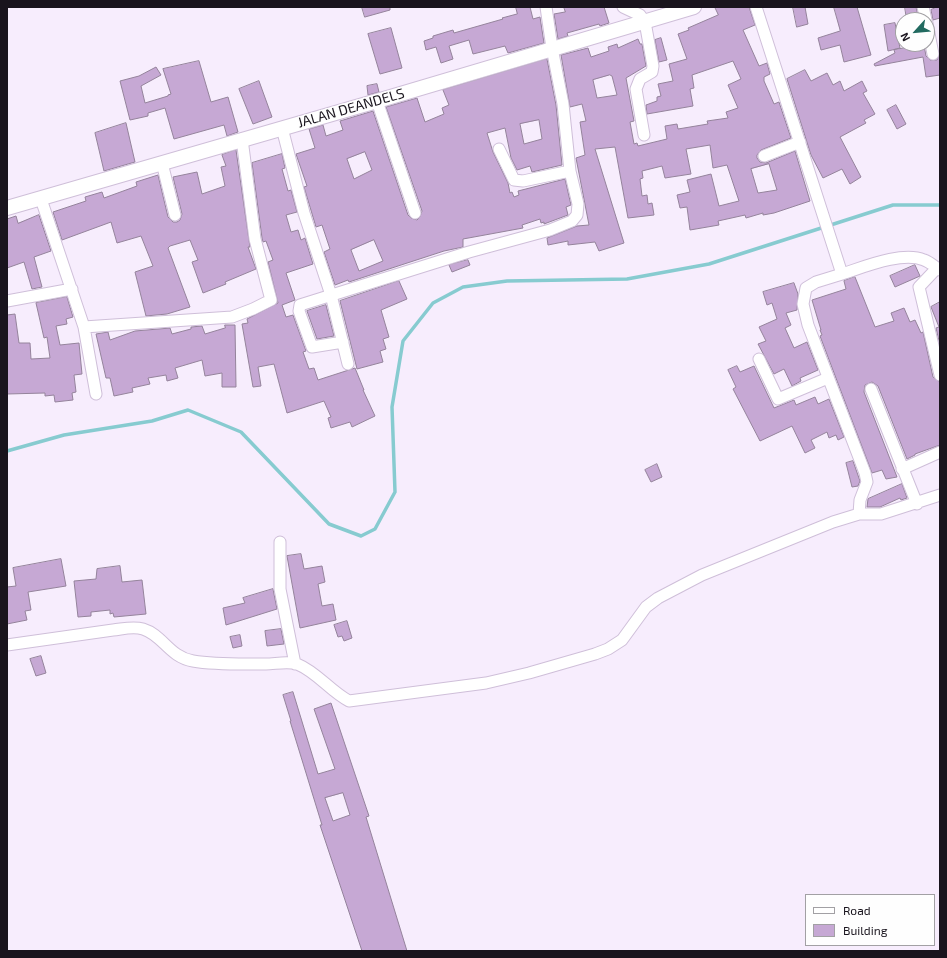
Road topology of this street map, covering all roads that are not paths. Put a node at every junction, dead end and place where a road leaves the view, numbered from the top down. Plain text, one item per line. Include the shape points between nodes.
1 (546, 7) edge
2 (623, 7) edge
3 (694, 7) edge
4 (756, 7) edge
5 (664, 11) edge
6 (645, 22) junction
7 (552, 48) junction
8 (377, 101) junction
9 (282, 128) junction
10 (644, 136) dead end
11 (242, 139) junction
12 (800, 142) junction
13 (499, 149) dead end
14 (764, 156) dead end
15 (162, 163) junction
16 (570, 170) junction
17 (41, 199) junction
18 (7, 208) edge
19 (415, 213) dead end
20 (175, 215) dead end
21 (939, 269) edge
22 (842, 274) junction
23 (72, 289) junction
24 (331, 295) junction
25 (7, 301) edge
26 (84, 327) junction
27 (343, 342) junction
28 (759, 359) dead end
29 (348, 364) dead end
30 (940, 375) edge
31 (828, 378) junction
32 (871, 389) dead end
33 (96, 394) dead end
34 (940, 452) edge
35 (902, 469) junction
36 (940, 495) edge
37 (916, 504) junction
38 (860, 514) junction
39 (280, 542) dead end
40 (7, 645) edge
41 (296, 664) junction

1 - 7 street
2 - 6 street via 640,15
3 - 5 street, JALAN DEANDELS
4 - 12 street
5 - 6 street, JALAN DEANDELS
6 - 7 street, JALAN DEANDELS
6 - 10 street via 653,70 637,84 636,95
7 - 8 street, JALAN DEANDELS
7 - 16 street via 563,104
8 - 9 street, JALAN DEANDELS
8 - 19 street
9 - 11 street, JALAN DEANDELS
9 - 24 street via 304,213
11 - 15 street, JALAN DEANDELS
11 - 26 street via 257,246 271,300 232,317
12 - 14 street
12 - 22 street
13 - 16 street via 514,180 523,181
15 - 17 street, JALAN DEANDELS
15 - 20 street
16 - 24 street via 578,204 577,215 572,221 550,230
17 - 18 street, JALAN DEANDELS
17 - 23 street
21 - 22 street via 925,260 911,257
21 - 30 street via 918,287
22 - 31 street via 816,282 806,288 804,295 803,304 808,325
23 - 25 street
23 - 26 street
24 - 27 street
24 - 27 street via 303,302 299,311 312,347
26 - 33 street
27 - 29 street
28 - 31 street via 778,399
31 - 38 street via 865,473 866,482 860,500
32 - 35 street
34 - 35 street
35 - 37 street
36 - 37 street
37 - 38 street via 881,514
38 - 41 street via 833,522 702,575 646,607 622,640 608,649 529,673 486,683 349,700 338,696 311,672
39 - 41 street via 280,589
40 - 41 street via 134,627 144,629 156,636 168,649 193,661

